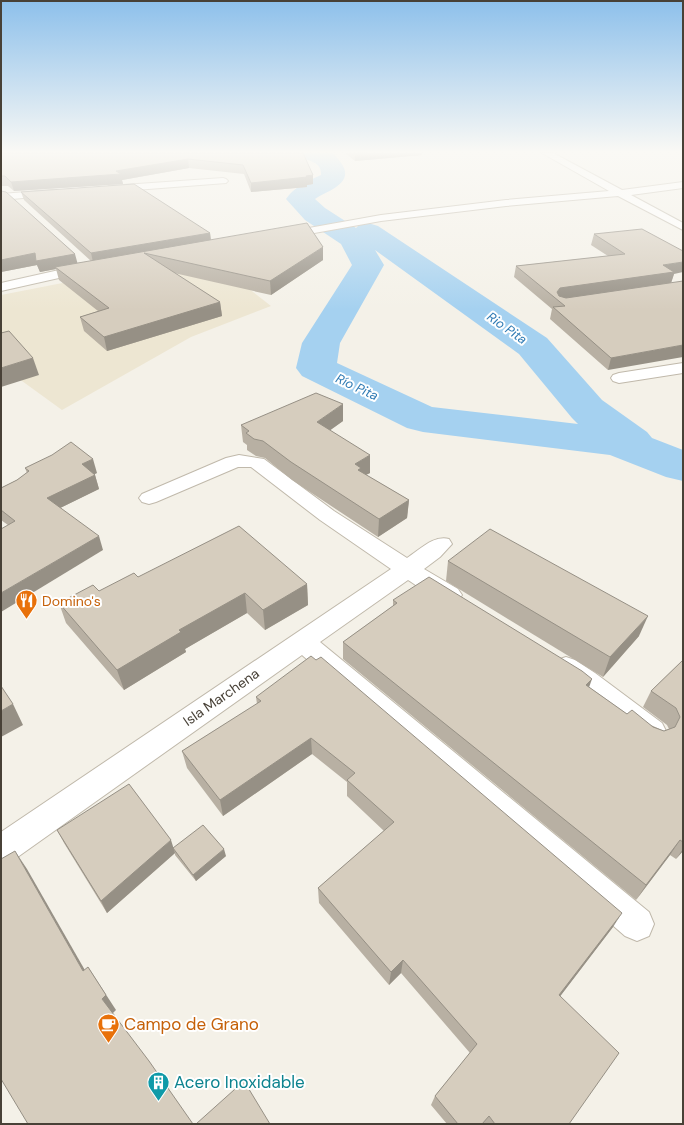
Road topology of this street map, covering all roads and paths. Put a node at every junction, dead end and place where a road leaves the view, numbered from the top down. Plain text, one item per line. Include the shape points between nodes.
1 (485, 206) edge
2 (643, 206) edge
3 (683, 227) edge
4 (268, 238) edge
5 (78, 257) dead end
6 (1, 287) edge
7 (683, 368) edge
8 (619, 378) dead end
9 (149, 498) dead end
10 (441, 544) dead end
11 (407, 569) junction
12 (465, 604) edge
13 (302, 641) junction
14 (548, 656) edge
15 (656, 734) edge
16 (1, 850) edge
17 (637, 924) dead end

1 - 4 street via 381,218
2 - 3 street
5 - 6 street via 94,267
7 - 8 street
9 - 11 street via 233,462 252,462
10 - 11 street, Isla Marchena
11 - 12 street
11 - 13 street, Isla Marchena
13 - 16 street, Isla Marchena
13 - 17 street
14 - 15 street via 586,680

